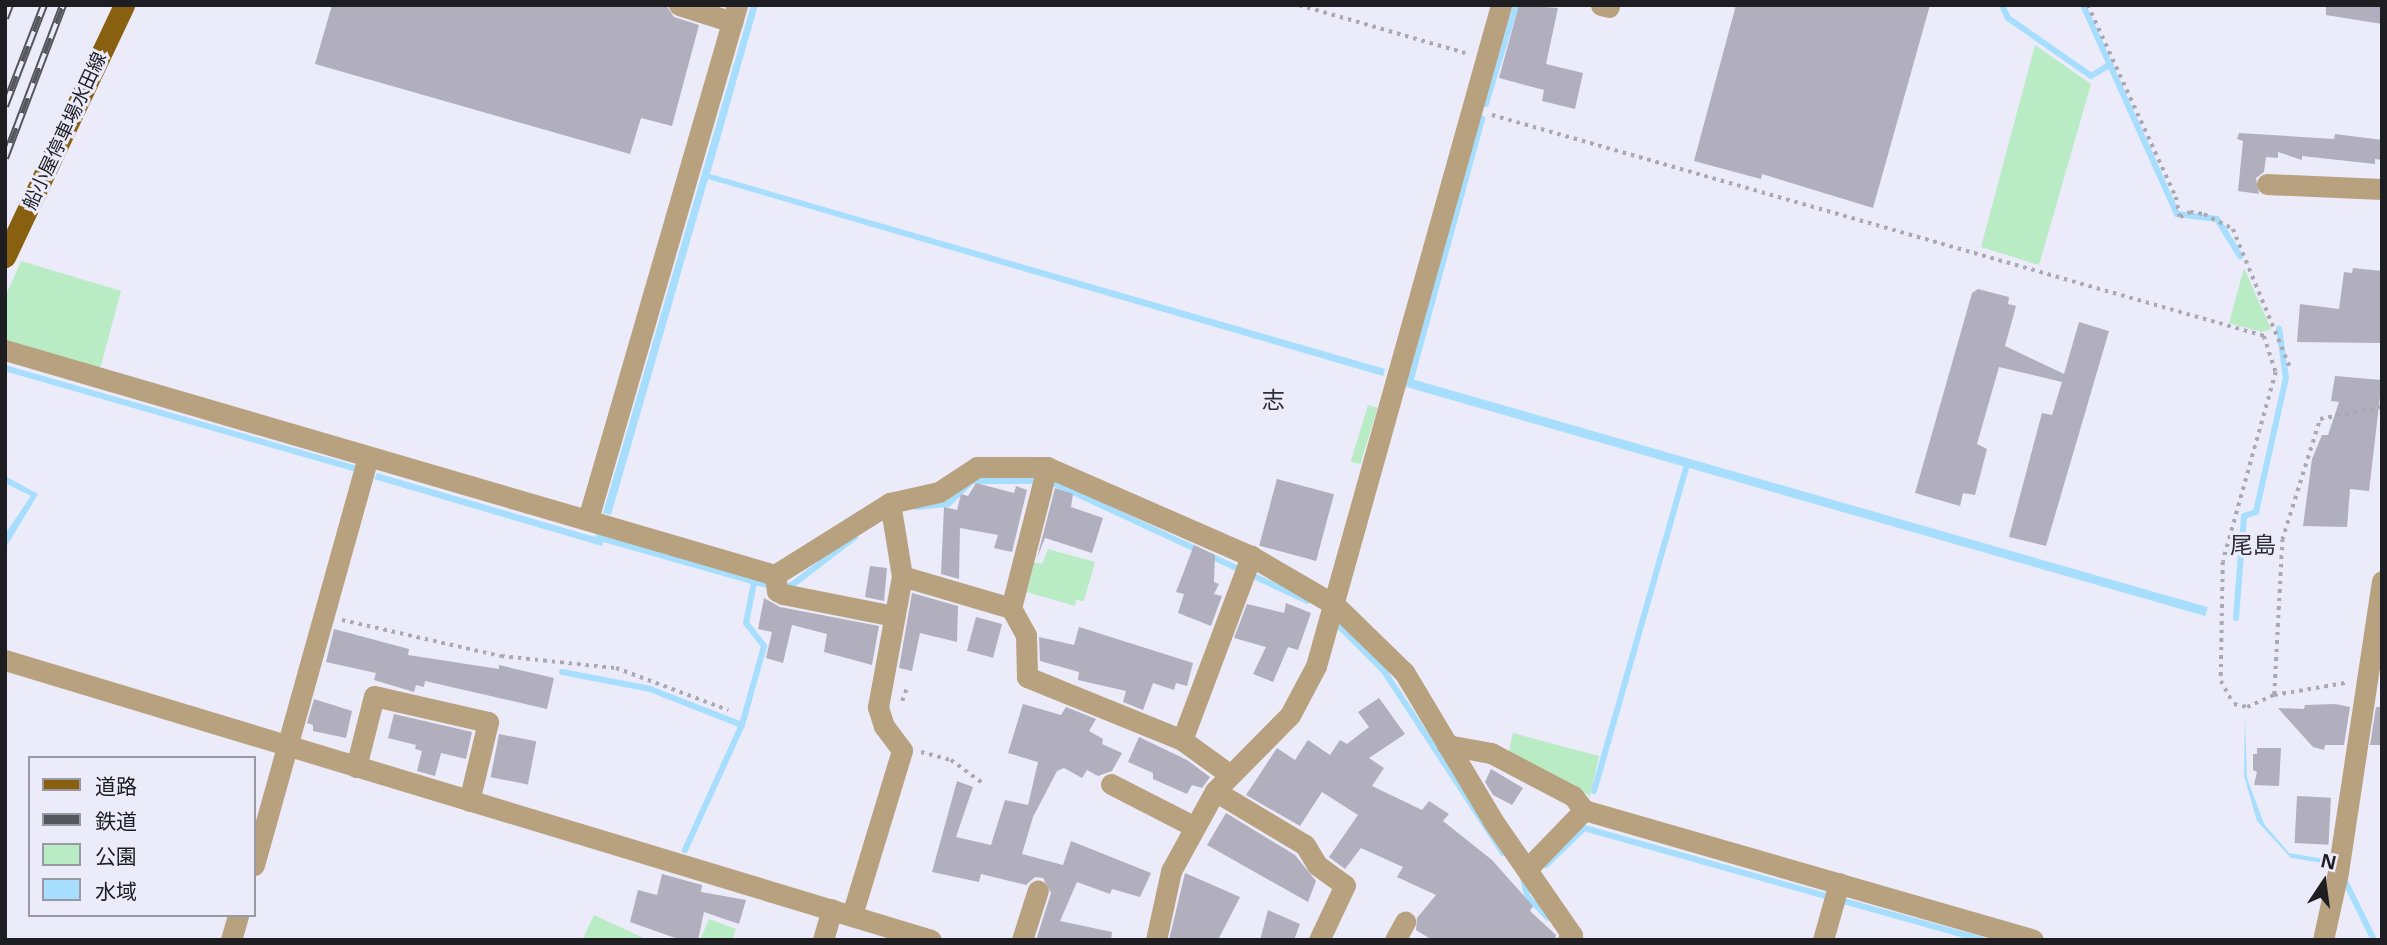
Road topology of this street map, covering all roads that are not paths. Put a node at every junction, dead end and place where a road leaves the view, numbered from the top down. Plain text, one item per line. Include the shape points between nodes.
1 (124, 5) edge
2 (679, 5) edge
3 (1501, 5) edge
4 (735, 14) edge
5 (2267, 184) dead end
6 (2382, 189) edge
7 (5, 257) edge
8 (5, 350) edge
9 (368, 457) junction
10 (1047, 467) junction
11 (890, 503) junction
12 (588, 519) junction
13 (1251, 555) junction
14 (775, 575) junction
15 (902, 576) junction
16 (2382, 581) edge
17 (1335, 605) junction
18 (1012, 608) junction
19 (894, 616) junction
20 (5, 660) edge
21 (2375, 680) edge
22 (1182, 740) junction
23 (1447, 745) junction
24 (290, 747) junction
25 (356, 767) junction
26 (1229, 774) junction
27 (1111, 784) dead end
28 (1215, 791) junction
29 (469, 801) junction
30 (1584, 810) junction
31 (1195, 827) junction
32 (256, 858) edge
33 (1529, 867) junction
34 (1839, 883) junction
35 (1038, 890) dead end
36 (842, 912) junction
37 (237, 917) edge
38 (231, 940) edge
39 (823, 940) edge
40 (931, 940) edge
41 (1022, 940) edge
42 (1156, 940) edge
43 (1319, 940) edge
44 (1568, 940) edge
45 (1823, 940) edge
46 (2034, 940) edge
47 (2323, 940) edge

1 - 7 main road, 船小屋停車場水田線
2 - 4 street
3 - 17 street
4 - 12 street
5 - 6 street
8 - 9 street
9 - 12 street
9 - 24 street
10 - 11 street via 977,467 939,492
10 - 13 street
10 - 18 street
11 - 14 street
11 - 15 street
12 - 14 street
13 - 17 street
13 - 22 street
14 - 19 street via 774,583 783,594
15 - 18 street
15 - 19 street
16 - 21 street
17 - 23 street via 1404,671
17 - 26 street via 1316,666 1290,715
18 - 22 street via 1026,635 1027,677
19 - 36 street via 878,707 884,726 902,750
20 - 24 street
21 - 47 street
22 - 26 street
23 - 30 street via 1490,753 1519,772 1573,796
23 - 33 street via 1493,821
24 - 25 street
24 - 32 street
25 - 29 street
25 - 29 street via 374,696 488,722
26 - 28 street
27 - 31 street
28 - 31 street
28 - 43 street via 1305,845 1317,865 1345,885
29 - 36 street
30 - 33 street
30 - 34 street
31 - 42 street via 1171,871
33 - 44 street via 1572,935
34 - 45 street
34 - 46 street
35 - 41 street
36 - 39 street
36 - 40 street
37 - 38 street

